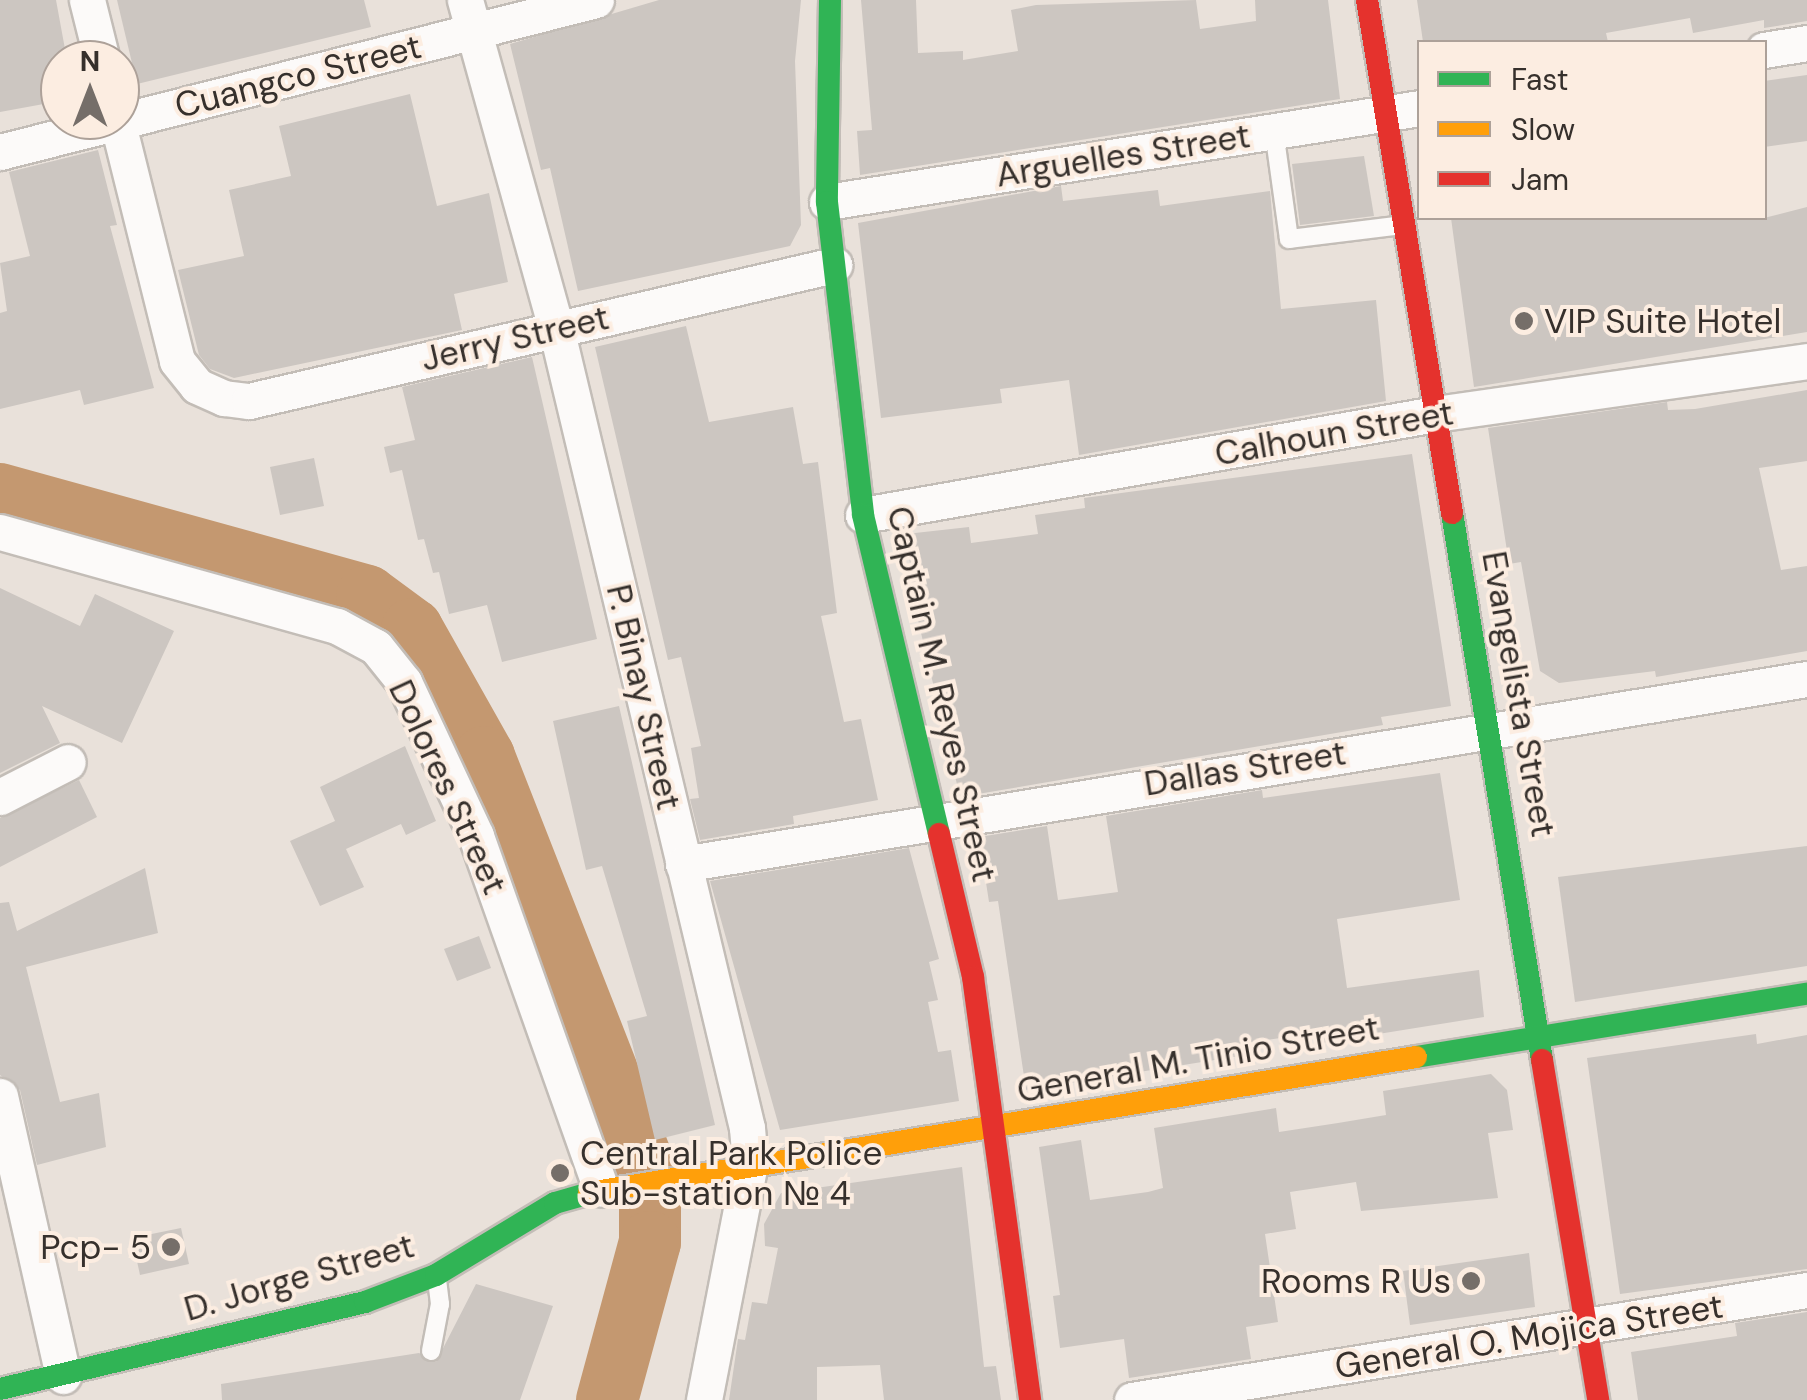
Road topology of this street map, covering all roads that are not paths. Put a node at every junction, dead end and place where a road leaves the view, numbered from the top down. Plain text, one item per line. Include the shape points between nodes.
1 (87, 0) edge
2 (596, 0) edge
3 (830, 0) edge
4 (1367, 0) edge
5 (468, 16) edge
6 (97, 40) edge
7 (1807, 43) edge
8 (1767, 50) edge
9 (1402, 111) edge
10 (140, 114) edge
11 (1274, 131) junction
12 (46, 140) edge
13 (123, 140) edge
14 (0, 152) edge
15 (827, 202) junction
16 (1404, 225) junction
17 (834, 264) junction
18 (556, 328) junction
19 (1807, 361) edge
20 (1435, 414) junction
21 (863, 515) junction
22 (0, 532) edge
23 (1807, 679) edge
24 (1489, 728) junction
25 (68, 762) dead end
26 (0, 796) edge
27 (934, 819) junction
28 (683, 864) junction
29 (1807, 994) edge
30 (1540, 1037) junction
31 (0, 1096) edge
32 (996, 1129) junction
33 (750, 1163) junction
34 (606, 1188) junction
35 (436, 1275) junction
36 (1807, 1290) edge
37 (1586, 1329) junction
38 (432, 1350) dead end
39 (63, 1376) junction
40 (0, 1389) edge
41 (704, 1400) edge
42 (1030, 1400) edge
43 (1132, 1400) edge
44 (1598, 1400) edge

1 - 6 street
2 - 5 street, Cuangco Street
3 - 15 street, Captain M. Reyes Street
4 - 9 street, Evangelista Street
5 - 10 street, Cuangco Street
5 - 18 street, P. Binay Street
7 - 8 street
9 - 11 street, Arguelles Street
9 - 16 street, Evangelista Street
11 - 15 street, Arguelles Street
11 - 16 lane via 1290,239
12 - 14 street, Cuangco Street
13 - 18 street, Jerry Street via 177,361 198,386 249,401
15 - 17 street, Captain M. Reyes Street
16 - 20 street, Evangelista Street
17 - 18 street, Jerry Street
17 - 21 street, Captain M. Reyes Street
18 - 28 street, P. Binay Street
19 - 20 street, Calhoun Street
20 - 21 street, Calhoun Street
20 - 24 street, Evangelista Street
21 - 27 street, Captain M. Reyes Street
22 - 34 street, Dolores Street via 336,626 376,647 404,682 476,836
23 - 24 street, Dallas Street
24 - 27 street, Dallas Street
24 - 30 street, Evangelista Street
25 - 26 street
27 - 28 street, Dallas Street
27 - 32 street, Captain M. Reyes Street via 973,977
28 - 33 street, P. Binay Street
29 - 30 street, General M. Tinio Street
30 - 32 street, General M. Tinio Street
30 - 37 street, Evangelista Street
31 - 39 street
32 - 33 street, General M. Tinio Street
32 - 42 street, Captain M. Reyes Street
33 - 34 street, General M. Tinio Street
33 - 41 street, P. Binay Street
34 - 35 street, D. Jorge Street via 556,1203
35 - 38 lane via 440,1304
35 - 39 street, D. Jorge Street via 365,1302
36 - 37 street, General O. Mojica Street
37 - 43 street, General O. Mojica Street
37 - 44 street, Evangelista Street
39 - 40 street, D. Jorge Street

